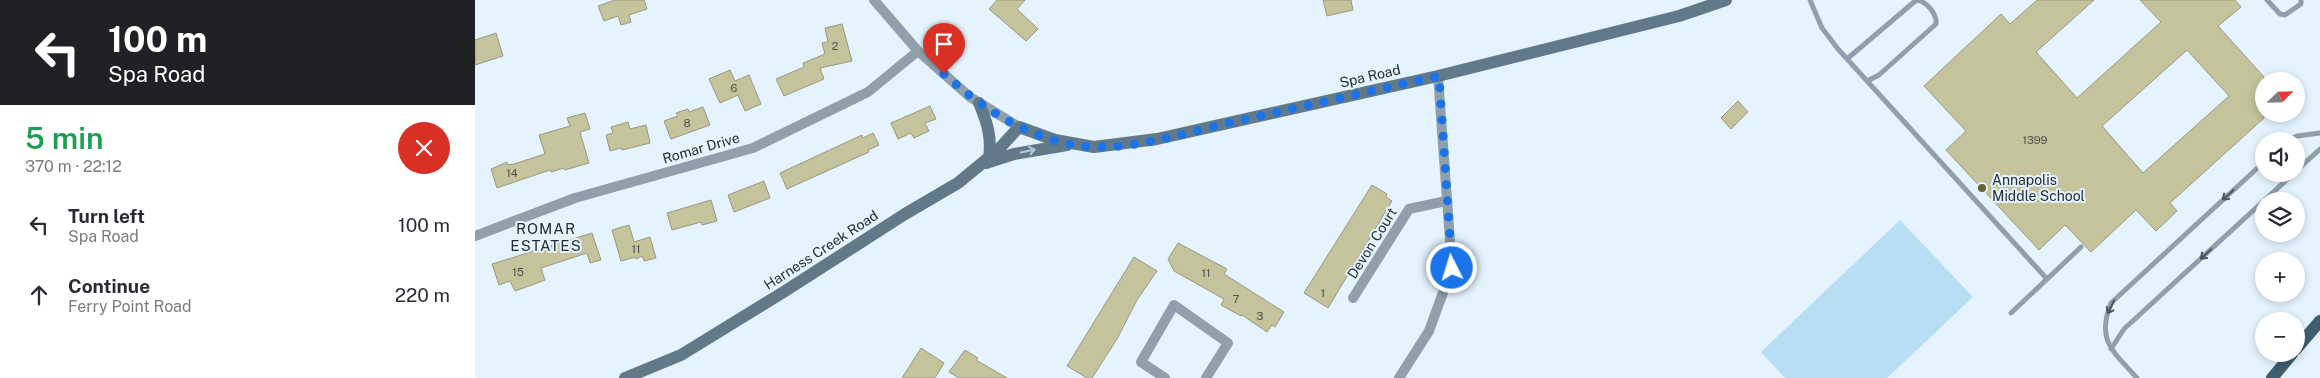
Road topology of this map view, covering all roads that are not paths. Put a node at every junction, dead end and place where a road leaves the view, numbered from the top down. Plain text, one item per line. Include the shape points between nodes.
1 (874, 0) edge
2 (1726, 0) edge
3 (1810, 0) edge
4 (2267, 0) edge
5 (2301, 0) edge
6 (918, 51) junction
7 (1847, 59) junction
8 (1439, 76) junction
9 (1867, 81) junction
10 (979, 102) junction
11 (1019, 127) junction
12 (2320, 133) edge
13 (2305, 135) edge
14 (1076, 144) junction
15 (2320, 149) edge
16 (985, 161) junction
17 (2305, 163) edge
18 (2255, 170) edge
19 (2284, 182) edge
20 (1447, 201) junction
21 (475, 236) edge
22 (2081, 247) dead end
23 (2047, 279) junction
24 (1353, 298) dead end
25 (2011, 313) dead end
26 (2320, 321) edge
27 (2305, 338) edge
28 (2111, 349) junction
29 (2285, 362) edge
30 (625, 378) edge
31 (1165, 378) edge
32 (1206, 378) edge
33 (1399, 378) edge
34 (2137, 378) edge
35 (2271, 378) edge

1 - 6 street
2 - 8 street, Spa Road via 1679,16
3 - 7 lane via 1822,28
4 - 5 lane via 2280,14 2285,14 2301,4
6 - 10 street
6 - 21 street, Romar Drive via 868,92 753,148 575,198
7 - 9 lane
7 - 9 lane via 1914,2 1919,0 1929,8 1937,19 1933,27 1879,75
8 - 14 street, Spa Road via 1157,139 1094,147
8 - 20 street
9 - 23 lane
10 - 11 street
10 - 16 street via 990,134
11 - 14 street, Spa Road
11 - 16 street, Harness Creek Road
12 - 13 lane
16 -> 14 street
15 - 17 lane
16 - 30 street, Harness Creek Road via 958,183 783,294 681,355
18 -> 28 lane via 2111,303 2104,332
19 -> 28 lane via 2125,329
20 - 24 street, Devon Court via 1409,209
20 - 33 street via 1452,268 1429,331
22 - 23 lane
23 - 25 lane
26 - 27 main road
28 - 34 lane
29 - 35 main road
31 - 32 street via 1141,362 1174,305 1228,343

